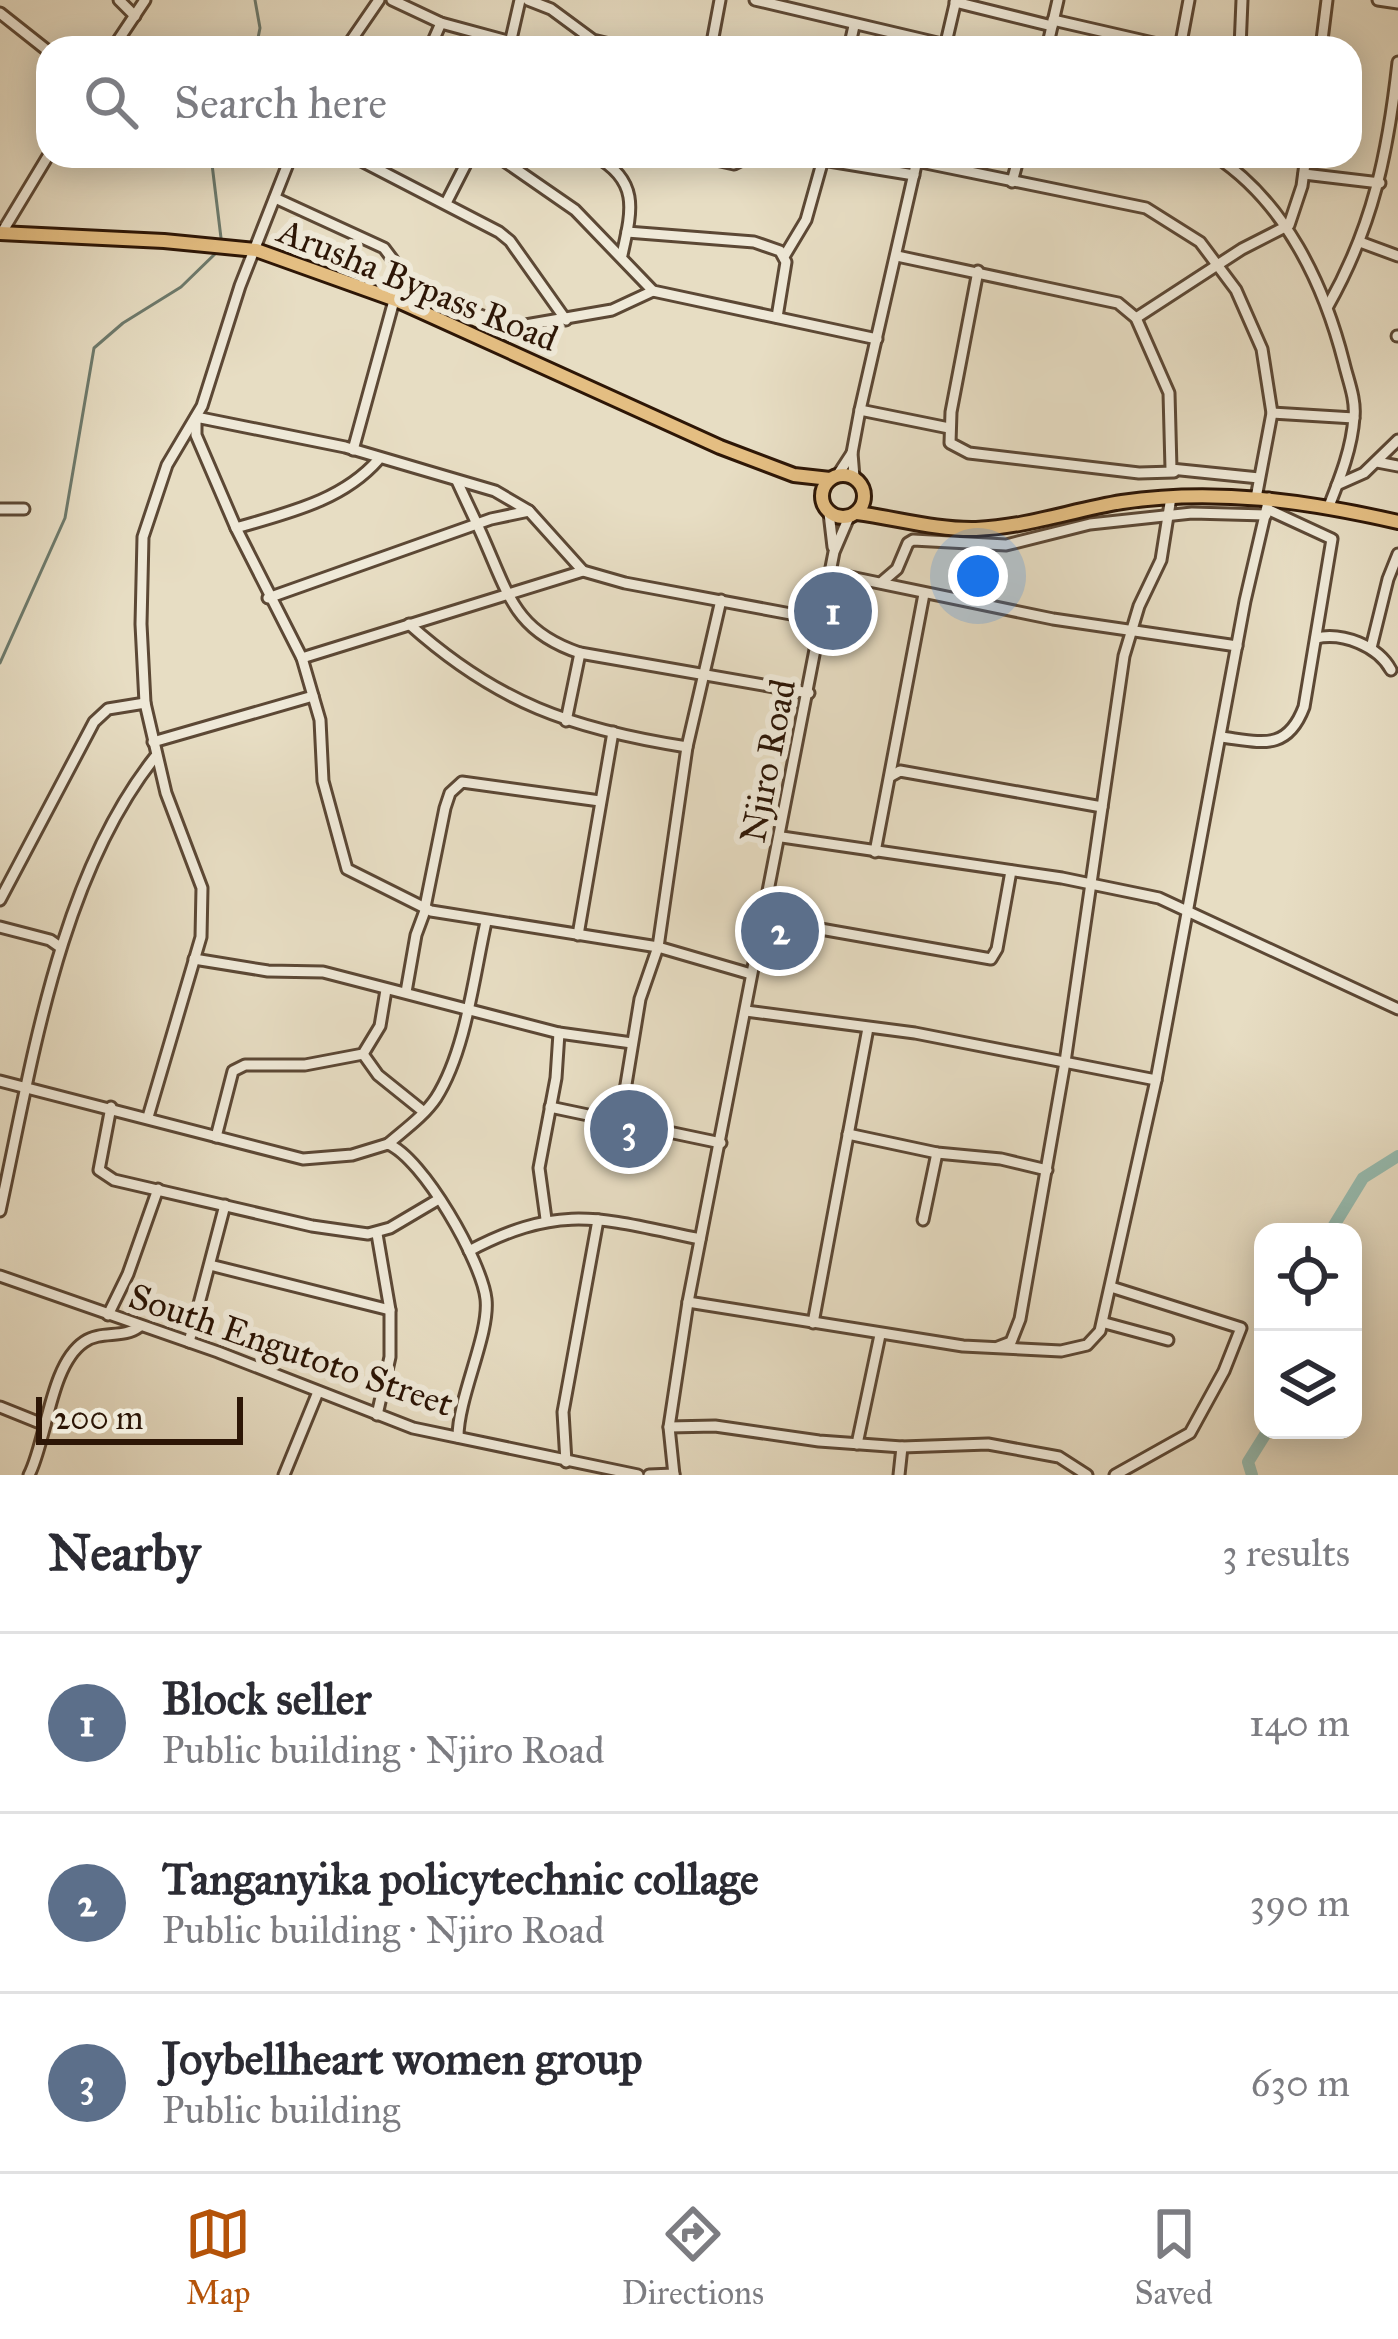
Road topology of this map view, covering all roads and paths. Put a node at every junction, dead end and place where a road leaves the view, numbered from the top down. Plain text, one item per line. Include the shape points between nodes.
1 (118, 0) edge
2 (146, 0) edge
3 (379, 0) edge
4 (392, 0) edge
5 (524, 0) edge
6 (720, 0) edge
7 (1058, 0) edge
8 (1189, 0) edge
9 (1242, 0) edge
10 (1327, 0) edge
11 (1378, 0) edge
12 (761, 1) edge
13 (956, 1) edge
14 (1398, 3) edge
15 (0, 13) edge
16 (135, 16) junction
17 (441, 23) junction
18 (1053, 23) junction
19 (854, 26) junction
20 (121, 36) edge
21 (354, 36) edge
22 (435, 36) edge
23 (482, 36) edge
24 (513, 36) edge
25 (583, 36) edge
26 (713, 36) edge
27 (852, 36) edge
28 (900, 36) edge
29 (947, 36) edge
30 (1050, 36) edge
31 (1118, 36) edge
32 (1181, 36) edge
33 (1240, 36) edge
34 (1322, 36) edge
35 (36, 42) edge
36 (1398, 62) edge
37 (41, 168) edge
38 (286, 168) edge
39 (376, 168) edge
40 (464, 168) edge
41 (514, 168) edge
42 (616, 168) edge
43 (820, 168) edge
44 (877, 168) edge
45 (915, 168) edge
46 (954, 168) edge
47 (1016, 168) edge
48 (1233, 168) edge
49 (1305, 168) edge
50 (1236, 170) joint
51 (1304, 174) junction
52 (914, 175) junction
53 (1012, 182) junction
54 (1381, 183) junction
55 (275, 198) junction
56 (446, 203) junction
57 (1284, 225) junction
58 (627, 232) junction
59 (0, 234) edge
60 (1360, 242) junction
61 (256, 250) junction
62 (622, 255) junction
63 (785, 255) junction
64 (897, 256) junction
65 (1398, 256) edge
66 (1221, 266) junction
67 (978, 271) junction
68 (653, 291) junction
69 (397, 293) junction
70 (1328, 306) junction
71 (777, 317) junction
72 (1136, 319) junction
73 (566, 320) junction
74 (877, 339) junction
75 (860, 410) junction
76 (1272, 413) junction
77 (196, 417) junction
78 (1354, 418) junction
79 (949, 428) junction
80 (1398, 440) edge
81 (353, 450) junction
82 (852, 453) junction
83 (378, 460) junction
84 (1377, 462) junction
85 (1398, 466) edge
86 (1174, 472) junction
87 (794, 475) junction
88 (833, 477) junction
89 (854, 478) junction
90 (1259, 478) junction
91 (457, 481) junction
92 (1337, 485) junction
93 (864, 490) junction
94 (1171, 497) junction
95 (1265, 505) junction
96 (1329, 506) junction
97 (826, 507) junction
98 (0, 509) edge
99 (24, 509) dead end
100 (529, 511) junction
101 (853, 515) junction
102 (885, 517) junction
103 (1169, 517) junction
104 (1398, 522) edge
105 (477, 527) junction
106 (236, 528) junction
107 (834, 553) junction
108 (1398, 554) edge
109 (583, 571) junction
110 (832, 573) junction
111 (883, 581) junction
112 (505, 593) junction
113 (924, 594) junction
114 (268, 598) junction
115 (721, 600) junction
116 (824, 620) junction
117 (409, 624) junction
118 (1130, 633) junction
119 (1316, 638) junction
120 (1237, 646) junction
121 (1371, 648) junction
122 (580, 652) junction
123 (302, 658) junction
124 (1391, 670) dead end
125 (703, 673) junction
126 (809, 693) junction
127 (313, 696) junction
128 (145, 703) junction
129 (566, 721) junction
130 (613, 732) junction
131 (1221, 737) junction
132 (153, 742) junction
133 (687, 747) junction
134 (155, 757) junction
135 (891, 776) junction
136 (600, 801) junction
137 (1102, 807) junction
138 (782, 837) junction
139 (875, 852) junction
140 (1011, 871) junction
141 (1093, 886) junction
142 (0, 900) edge
143 (426, 908) junction
144 (1187, 914) junction
145 (486, 922) junction
146 (762, 922) junction
147 (0, 926) edge
148 (578, 935) junction
149 (60, 947) junction
150 (658, 947) junction
151 (194, 959) junction
152 (752, 974) junction
153 (386, 990) junction
154 (406, 992) junction
155 (468, 1009) junction
156 (1398, 1009) edge
157 (746, 1012) junction
158 (868, 1028) junction
159 (559, 1033) junction
160 (632, 1043) junction
161 (363, 1054) junction
162 (1065, 1062) junction
163 (1156, 1080) junction
164 (0, 1082) edge
165 (29, 1088) junction
166 (111, 1107) junction
167 (550, 1108) junction
168 (424, 1112) junction
169 (148, 1117) junction
170 (620, 1120) junction
171 (848, 1134) junction
172 (216, 1137) junction
173 (721, 1143) junction
174 (388, 1144) junction
175 (937, 1153) junction
176 (5, 1167) edge
177 (1047, 1170) junction
178 (158, 1189) junction
179 (439, 1198) junction
180 (225, 1205) junction
181 (0, 1211) edge
182 (545, 1219) junction
183 (598, 1220) junction
184 (923, 1220) dead end
185 (377, 1234) junction
186 (700, 1239) junction
187 (469, 1251) junction
188 (210, 1265) junction
189 (0, 1276) edge
190 (1111, 1286) junction
191 (688, 1302) junction
192 (390, 1310) junction
193 (108, 1315) junction
194 (1105, 1322) junction
195 (813, 1324) junction
196 (140, 1326) junction
197 (880, 1335) junction
198 (1168, 1340) dead end
199 (189, 1342) junction
200 (997, 1348) junction
201 (318, 1392) junction
202 (0, 1407) edge
203 (377, 1414) junction
204 (45, 1425) junction
205 (669, 1427) junction
206 (458, 1437) junction
207 (857, 1444) junction
208 (902, 1447) junction
209 (566, 1462) junction
210 (28, 1475) edge
211 (284, 1475) edge
212 (638, 1475) edge
213 (649, 1475) edge
214 (674, 1475) edge
215 (898, 1475) edge
216 (1088, 1475) edge
217 (1115, 1475) edge

1 - 16 street
2 - 16 street
3 - 21 street
4 - 17 street
5 - 24 street
5 - 25 street via 551,9
6 - 26 street
7 - 18 street
8 - 32 street
9 - 33 street
10 - 34 street
11 - 14 street
12 - 19 street
13 - 18 street
13 - 29 street
15 - 35 street
16 - 20 street
17 - 22 street
17 - 23 street
18 - 30 street
18 - 31 street
19 - 27 street
19 - 28 street
36 - 54 street
37 - 59 street
38 - 55 street
39 - 56 street
40 - 56 street
41 - 62 street
42 - 58 street via 631,208
43 - 63 street via 806,220
44 - 52 street
45 - 52 street
46 - 53 street
47 - 53 street
48 - 50 street
49 - 51 street
50 - 57 street
51 - 54 street
51 - 57 street
52 - 64 street
53 - 66 street via 1155,211 1192,234
54 - 60 street
55 - 61 street
55 - 69 street via 384,248 395,264
56 - 73 street via 510,241
57 - 66 street
57 - 70 street
58 - 62 street
58 - 63 street via 754,242
59 - 61 main road, Arusha Bypass Road
60 - 65 street
60 - 70 street
61 - 69 main road, Arusha Bypass Road
61 - 77 street
62 - 68 street
63 - 71 street
64 - 67 street
64 - 74 street
66 - 72 street
66 - 76 street via 1262,349
67 - 72 street via 1118,303
67 - 79 street
68 - 71 street
68 - 73 street
69 - 73 street via 514,327
69 - 81 street
69 - 87 main road, Arusha Bypass Road via 633,411
70 - 78 street
71 - 74 street
72 - 86 street via 1169,393
74 - 75 street
75 - 79 street
75 - 82 street
76 - 78 street
76 - 90 street
77 - 81 street
77 - 106 street via 196,435
77 - 128 street via 167,465 142,537
78 - 92 street
79 - 86 street via 950,443 969,453
80 - 84 street
81 - 83 street
82 - 88 street
82 - 89 street
83 - 91 street
83 - 106 street via 352,485
84 - 85 street
84 - 92 street
86 - 90 street
87 - 88 main road, Arusha Bypass Road
87 - 97 main road, Arusha Bypass Road
88 - 89 main road, Arusha Bypass Road
88 - 97 main road via 823,490
89 - 93 main road
90 - 95 street
91 - 100 street
91 - 105 street
92 - 96 street
93 - 101 main road
93 - 102 main road
94 - 95 main road
94 - 102 main road via 980,529
94 - 103 street
95 - 96 main road
95 - 103 street
95 - 119 street via 1331,539
95 - 120 street
96 - 104 main road
97 - 101 main road
97 - 107 street, Njiro Road
98 - 99 street
100 - 105 street
100 - 109 street
101 - 102 main road
101 - 107 street, Njiro Road
103 - 111 street via 1090,524 1006,545 914,540
103 - 118 street via 1161,560
105 - 112 street
105 - 114 street
106 - 114 street
107 - 110 street, Njiro Road
108 - 121 street
109 - 112 street
109 - 115 street
110 - 111 street
110 - 116 street, Njiro Road
111 - 113 street
112 - 117 street
112 - 122 street via 529,625
113 - 118 street
113 - 135 street
114 - 123 street
115 - 116 street
115 - 125 street
116 - 126 street, Njiro Road
117 - 123 street
117 - 129 street via 480,680
118 - 120 street
118 - 137 street
119 - 121 street
119 - 131 street via 1296,726 1270,742
120 - 131 street
121 - 124 street
122 - 125 street
122 - 129 street
123 - 127 street
125 - 126 street
125 - 133 street
126 - 138 street, Njiro Road
127 - 132 street
127 - 143 street via 323,782 347,869
128 - 132 street
128 - 142 street via 108,709 94,722
129 - 130 street
130 - 133 street
130 - 136 street
131 - 144 street
132 - 134 street
133 - 150 street
134 - 149 street via 95,855
134 - 151 street via 202,888
135 - 137 street via 900,771
135 - 139 street
136 - 143 street via 458,784 445,808
136 - 148 street
137 - 141 street
138 - 139 street
138 - 146 street, Njiro Road
139 - 140 street
140 - 141 street
140 - 146 street via 991,959
141 - 144 street via 1159,898
141 - 162 street
143 - 145 street
143 - 154 street
144 - 156 street
144 - 163 street
145 - 148 street
145 - 155 street
146 - 152 street, Njiro Road
147 - 149 street
148 - 150 street
149 - 165 street
150 - 152 street
150 - 160 street
151 - 153 street via 307,970
151 - 169 street
152 - 157 street, Njiro Road
153 - 154 street
153 - 161 street via 380,1027
154 - 155 street
155 - 159 street
155 - 168 street via 443,1084
157 - 158 street
157 - 173 street, Njiro Road
158 - 162 street
158 - 171 street
159 - 160 street
159 - 167 street
160 - 170 street
161 - 168 street
161 - 172 street via 233,1071
162 - 163 street
162 - 177 street
163 - 190 street
164 - 165 street
165 - 166 street
165 - 176 street
166 - 169 street
166 - 178 street via 99,1170
167 - 170 street
167 - 182 street via 539,1168
168 - 174 street
169 - 172 street
170 - 173 street
171 - 175 street
171 - 195 street
172 - 174 street via 303,1159
173 - 186 street, Njiro Road
174 - 179 street via 420,1168
175 - 177 street
175 - 184 street
176 - 181 street
177 - 200 street via 1020,1318 1011,1342
178 - 180 street
178 - 193 street
179 - 185 street
179 - 187 street
180 - 185 street
180 - 188 street
182 - 183 street
182 - 187 street
183 - 186 street
183 - 209 street via 563,1412
185 - 192 street
186 - 191 street, Njiro Road
187 - 206 street via 487,1301
188 - 192 street
188 - 199 street
189 - 193 street, South Engutoto Street
190 - 194 street
190 - 217 street via 1241,1328 1190,1433
191 - 195 street
191 - 205 street, Njiro Road
192 - 203 street via 390,1361
193 - 196 street, South Engutoto Street
194 - 198 street
194 - 200 street via 1073,1350
195 - 197 street
196 - 199 street, South Engutoto Street
196 - 204 street via 79,1347
197 - 200 street
197 - 207 street
199 - 201 street, South Engutoto Street
201 - 203 street, South Engutoto Street
201 - 211 street
202 - 204 street
203 - 206 street, South Engutoto Street
204 - 210 street
205 - 207 street
205 - 214 street, Njiro Road
206 - 209 street, South Engutoto Street
207 - 208 street
208 - 215 street
208 - 216 street via 988,1444 1059,1456
209 - 212 street, South Engutoto Street
213 - 214 street

